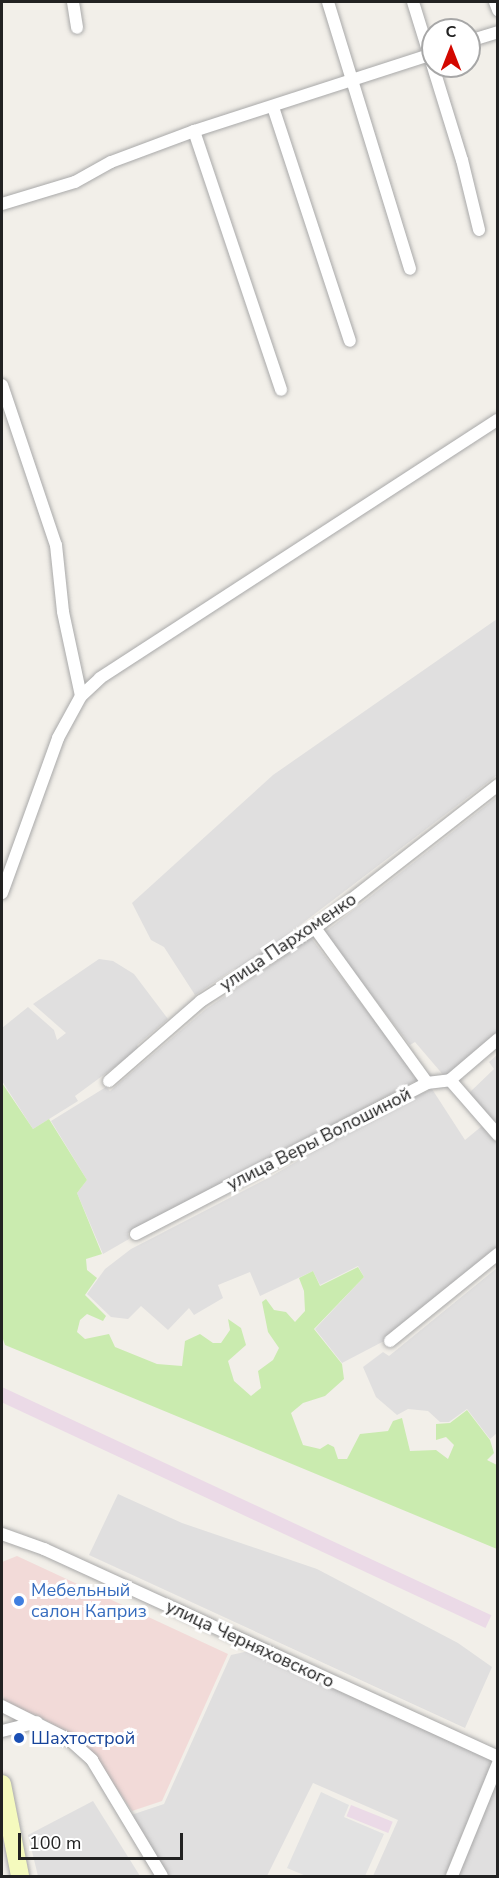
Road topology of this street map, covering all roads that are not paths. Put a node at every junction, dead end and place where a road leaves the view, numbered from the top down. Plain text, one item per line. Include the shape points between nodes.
1 (73, 2) edge
2 (328, 2) edge
3 (413, 2) edge
4 (495, 2) edge
5 (498, 10) edge
6 (421, 26) edge
7 (77, 28) dead end
8 (498, 32) edge
9 (481, 37) edge
10 (421, 58) edge
11 (438, 78) edge
12 (352, 81) junction
13 (273, 107) junction
14 (194, 131) junction
15 (2, 204) edge
16 (478, 230) dead end
17 (410, 269) dead end
18 (350, 341) dead end
19 (2, 386) edge
20 (281, 390) dead end
21 (498, 420) edge
22 (81, 696) junction
23 (498, 785) edge
24 (2, 893) edge
25 (315, 928) junction
26 (498, 1039) edge
27 (450, 1080) junction
28 (109, 1081) dead end
29 (427, 1083) junction
30 (498, 1135) edge
31 (136, 1234) dead end
32 (498, 1254) edge
33 (390, 1341) dead end
34 (2, 1534) edge
35 (2, 1706) edge
36 (37, 1722) junction
37 (2, 1731) edge
38 (498, 1757) edge
39 (498, 1763) edge
40 (2, 1784) edge
41 (20, 1876) edge
42 (162, 1876) edge
43 (452, 1876) edge

1 - 7 street
2 - 12 street
3 - 6 street
4 - 5 street
8 - 9 street
10 - 12 street
11 - 16 street
12 - 13 street
12 - 17 street
13 - 14 street
13 - 18 street
14 - 15 street via 111,162 75,182
14 - 20 street
19 - 22 street via 56,545 63,612
21 - 22 street via 123,662
22 - 24 street via 57,738
23 - 25 street, улица Пархоменко
25 - 28 street, улица Пархоменко via 201,1001
25 - 29 street
26 - 27 street
27 - 29 street, улица Веры Волошиной
27 - 30 street
29 - 31 street, улица Веры Волошиной
32 - 33 street
34 - 38 street, улица Черняховского via 44,1548
35 - 36 street
36 - 37 street
36 - 42 street via 70,1740 92,1760
39 - 43 street
40 - 41 main road

